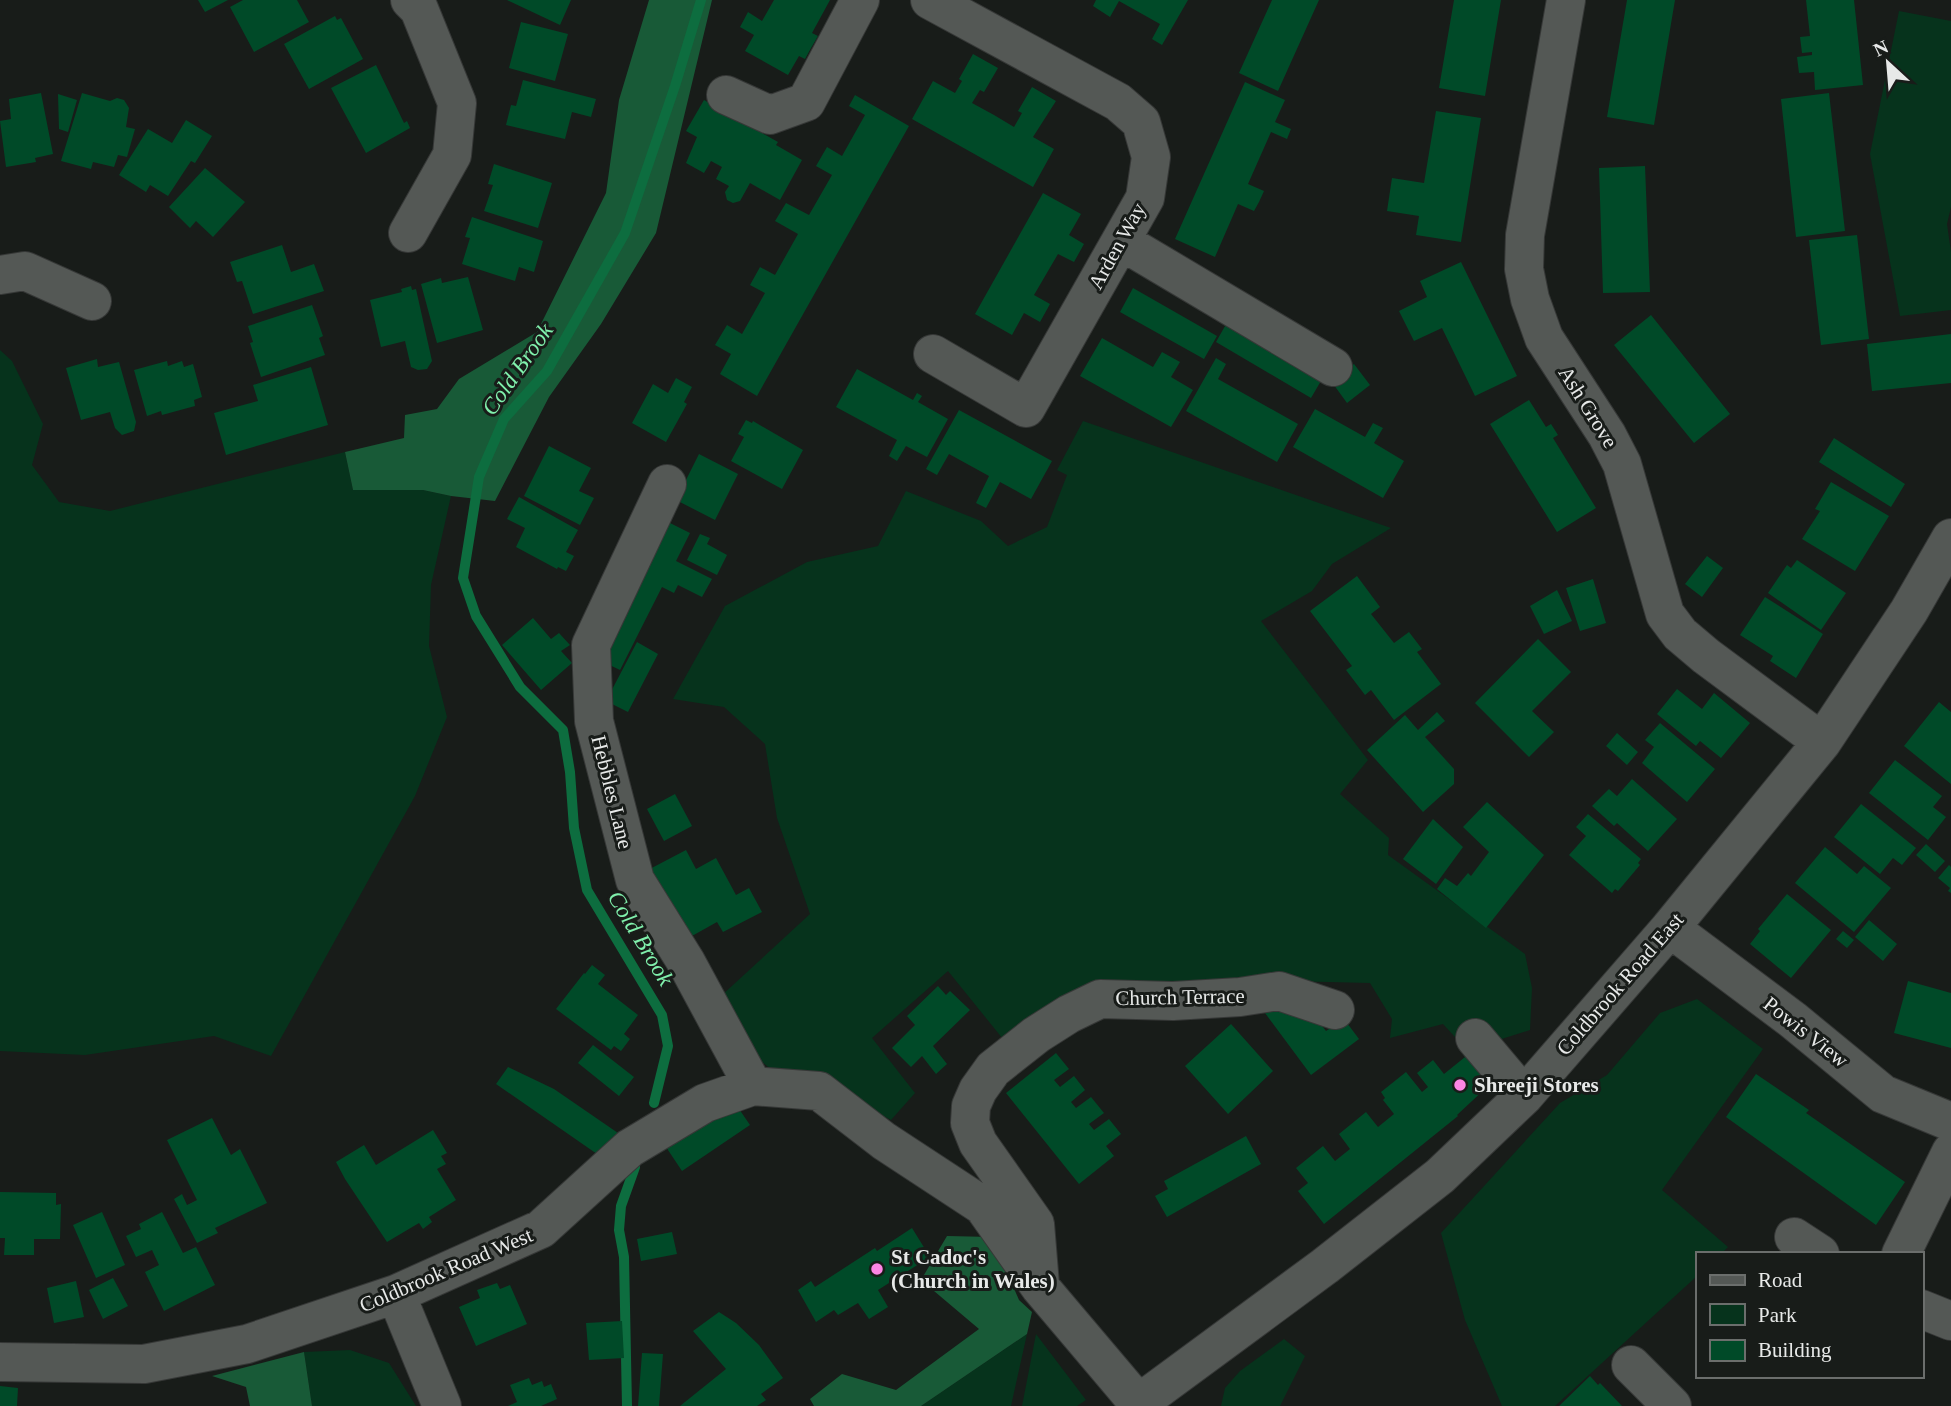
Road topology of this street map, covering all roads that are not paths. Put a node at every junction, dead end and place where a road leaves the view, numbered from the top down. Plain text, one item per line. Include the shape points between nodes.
1 (860, 0) edge
2 (930, 0) edge
3 (1566, 0) edge
4 (419, 3) edge
5 (726, 95) dead end
6 (408, 233) dead end
7 (1121, 241) junction
8 (0, 275) edge
9 (92, 301) dead end
10 (933, 354) dead end
11 (1332, 367) dead end
12 (667, 484) dead end
13 (1951, 538) edge
14 (1822, 742) junction
15 (1670, 928) junction
16 (1335, 1010) dead end
17 (1475, 1038) dead end
18 (753, 1086) junction
19 (1524, 1096) junction
20 (1951, 1122) edge
21 (1951, 1152) edge
22 (1902, 1252) edge
23 (1040, 1287) junction
24 (396, 1294) junction
25 (1923, 1310) edge
26 (1951, 1321) edge
27 (0, 1362) edge
28 (1632, 1365) dead end
29 (1141, 1405) edge
30 (442, 1406) edge
31 (1672, 1406) edge

1 - 5 street via 806,102 770,114
2 - 7 street, Arden Way via 1118,102 1141,122 1151,157 1145,198
3 - 14 street, Ash Grove via 1525,235 1524,269 1530,299 1544,338 1622,464 1665,614 1706,656
4 - 6 street via 457,103 452,155
7 - 10 street, Arden Way via 1026,408
7 - 11 street
8 - 9 street via 25,271
12 - 18 street, Hebbles Lane via 591,645 594,721 635,880 686,961
13 - 14 street, Coldbrook Road East via 1909,611
14 - 15 street, Coldbrook Road East
15 - 19 street, Coldbrook Road East
15 - 20 street, Powis View via 1883,1094
16 - 23 street, Church Terrace via 1279,991 1173,1001 1100,999 1036,1035 993,1069 971,1106 970,1123 978,1143 1035,1224
17 - 19 street
18 - 23 street, Coldbrook Road West via 819,1091 884,1141 984,1206
18 - 24 street, Coldbrook Road West via 705,1103 630,1148 541,1229
19 - 29 street, Coldbrook Road East via 1440,1176
21 - 22 street
23 - 29 street, Coldbrook Road West
24 - 27 street, Coldbrook Road West via 247,1344 144,1364
24 - 30 street
25 - 26 street
28 - 31 street

